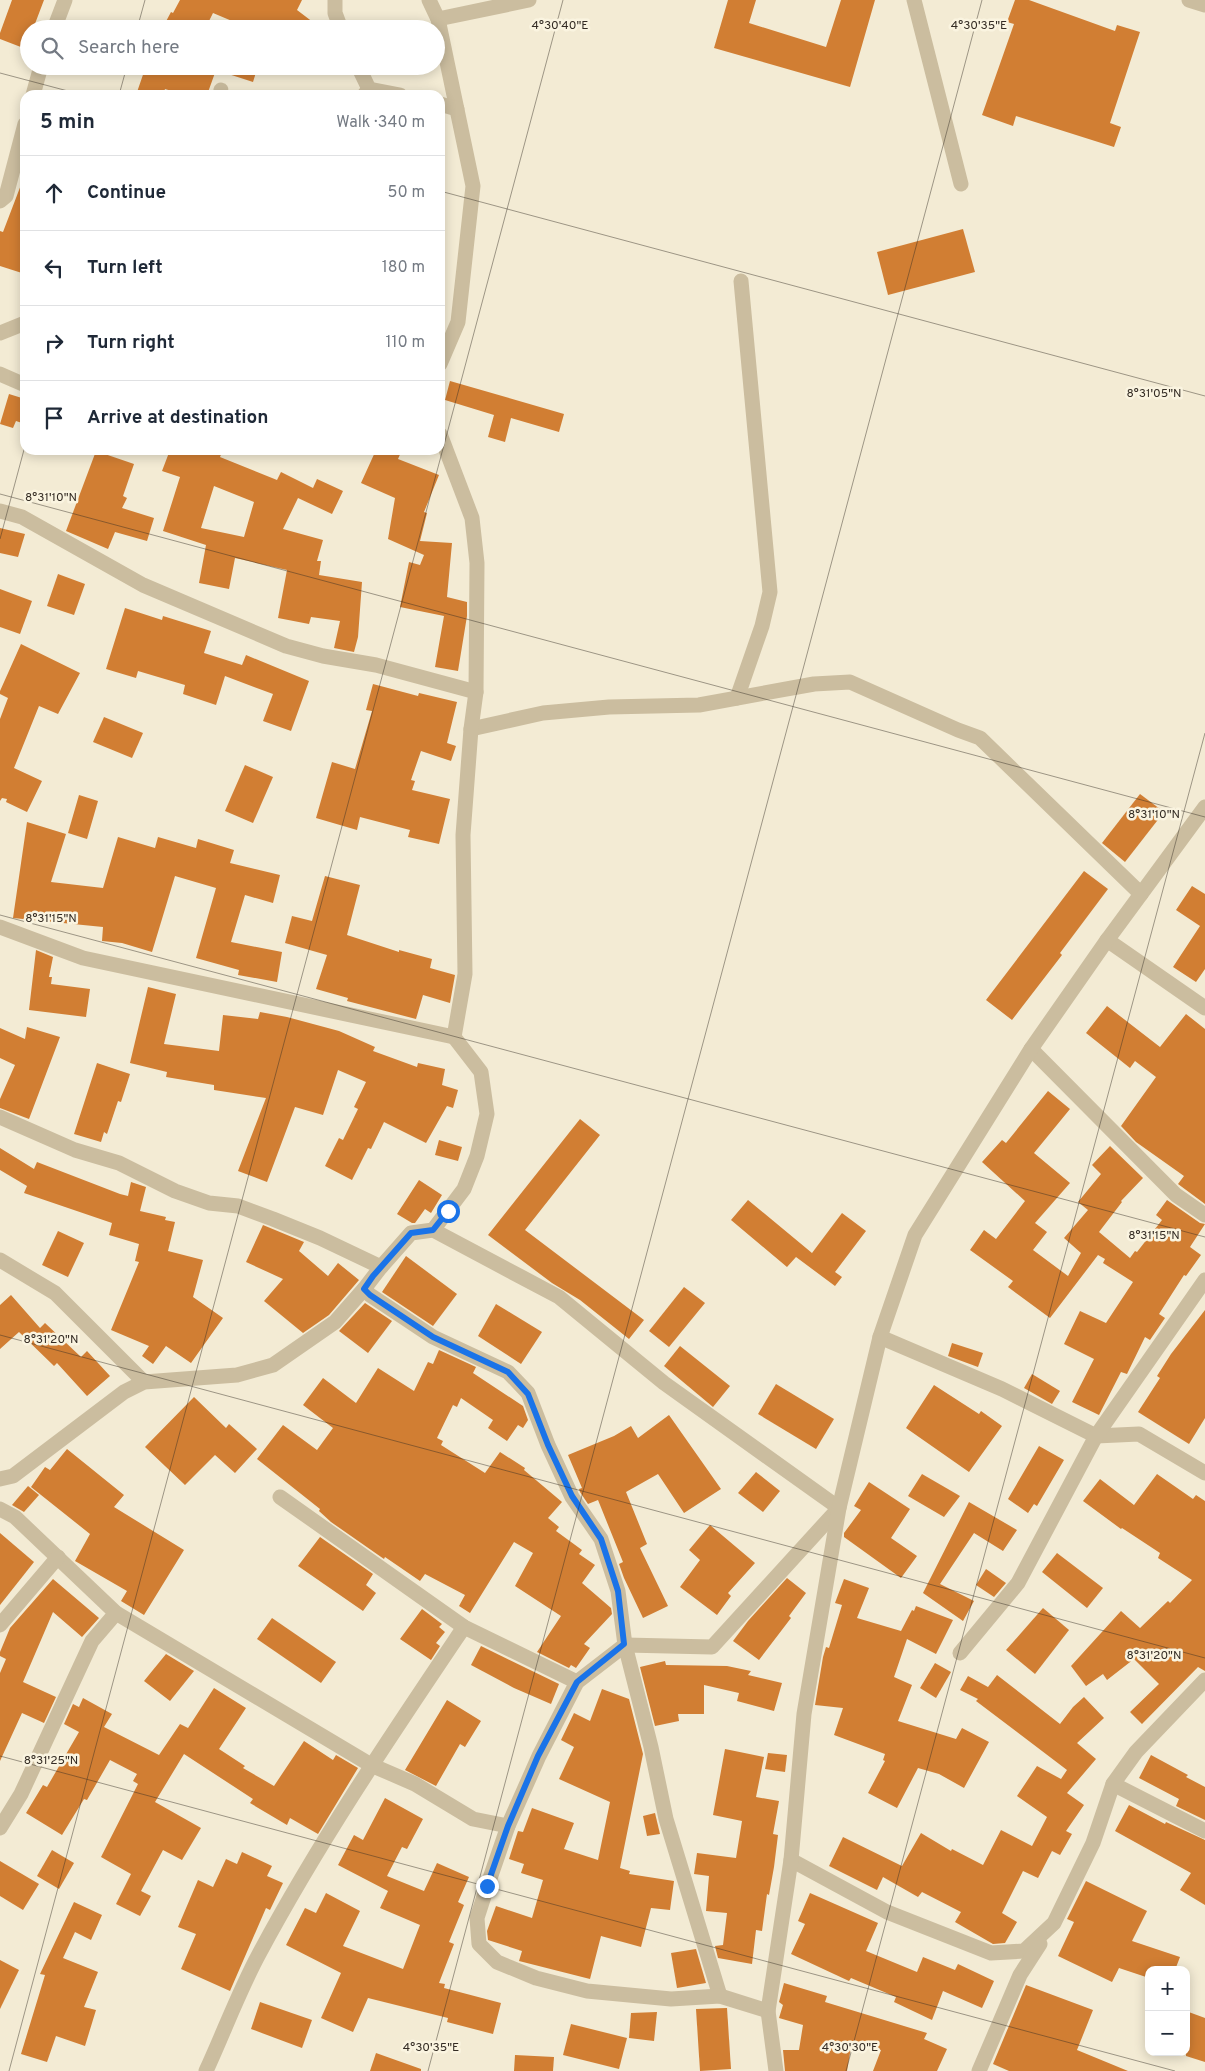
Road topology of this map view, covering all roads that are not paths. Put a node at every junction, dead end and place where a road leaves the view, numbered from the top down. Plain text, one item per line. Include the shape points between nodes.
1 (65, 0) edge
2 (335, 0) edge
3 (430, 0) edge
4 (530, 0) edge
5 (914, 0) edge
6 (1189, 0) edge
7 (1205, 5) edge
8 (57, 20) edge
9 (338, 20) edge
10 (438, 20) joint
11 (445, 53) edge
12 (39, 75) edge
13 (361, 75) edge
14 (34, 90) edge
15 (366, 90) edge
16 (445, 105) edge
17 (457, 109) junction
18 (20, 143) edge
19 (961, 184) dead end
20 (0, 201) edge
21 (741, 281) dead end
22 (20, 326) edge
23 (0, 333) edge
24 (445, 352) edge
25 (0, 374) edge
26 (20, 383) edge
27 (445, 447) edge
28 (0, 511) edge
29 (476, 692) junction
30 (737, 698) junction
31 (471, 729) junction
32 (1203, 814) edge
33 (1141, 894) junction
34 (0, 927) edge
35 (1108, 940) junction
36 (1205, 1008) edge
37 (454, 1038) junction
38 (1031, 1049) junction
39 (0, 1117) edge
40 (1205, 1215) edge
41 (433, 1230) junction
42 (0, 1260) edge
43 (381, 1267) junction
44 (1205, 1280) edge
45 (364, 1289) junction
46 (880, 1337) junction
47 (144, 1382) junction
48 (1096, 1436) junction
49 (1205, 1473) edge
50 (0, 1479) edge
51 (280, 1497) dead end
52 (839, 1508) junction
53 (0, 1509) edge
54 (58, 1557) junction
55 (116, 1613) junction
56 (0, 1626) edge
57 (464, 1627) junction
58 (624, 1644) junction
59 (960, 1653) dead end
60 (1205, 1680) edge
61 (577, 1682) junction
62 (371, 1764) junction
63 (1113, 1784) junction
64 (508, 1826) junction
65 (0, 1828) edge
66 (1205, 1831) edge
67 (791, 1860) junction
68 (1054, 1923) junction
69 (720, 1996) junction
70 (768, 2010) junction
71 (206, 2071) edge
72 (776, 2071) edge
73 (979, 2071) edge

1 - 8 street
2 - 9 street
3 - 10 street
4 - 10 street
5 - 19 street
6 - 7 street
11 - 17 street
12 - 14 street
13 - 15 street
16 - 17 street
17 - 24 street via 473,186 458,322
18 - 20 street via 6,196
21 - 30 street via 770,592
22 - 23 street
25 - 26 street
27 - 29 street via 472,518 477,563
28 - 29 street via 22,517 143,585 286,646 376,665
29 - 31 street
30 - 31 street via 699,705 609,707 543,713
30 - 33 street via 814,684 850,682 980,738
31 - 37 street via 463,835 465,974
32 - 33 street
33 - 35 street
34 - 37 street via 83,958
35 - 36 street
35 - 38 street
37 - 41 street via 481,1072 488,1114 464,1189
38 - 40 street via 1176,1195
38 - 46 street via 915,1235
39 - 43 street via 75,1150 119,1163 174,1191 209,1203 238,1206 320,1238
41 - 43 street via 411,1233
41 - 52 street via 558,1298 664,1383
42 - 47 street via 55,1293
43 - 45 street
44 - 48 street
45 - 47 street via 335,1322 274,1365 237,1375
45 - 58 street via 433,1337 508,1372 528,1394 572,1496 601,1539 618,1591
46 - 48 street via 1002,1389
46 - 52 street
47 - 50 street via 124,1392 13,1476
48 - 49 street via 1139,1434
48 - 59 street via 1018,1583
51 - 57 street
52 - 58 street via 712,1647
52 - 67 street via 804,1714
53 - 54 street via 14,1517
54 - 55 street
54 - 56 street
55 - 62 street
55 - 65 street via 92,1641 21,1794
57 - 61 street
57 - 62 street
58 - 61 street
58 - 69 street via 666,1819
60 - 63 street via 1136,1752
61 - 64 street via 538,1756
62 - 64 street via 415,1784 473,1819
62 - 71 street via 259,1955
63 - 66 street
63 - 68 street via 1093,1843
64 - 69 street via 477,1918 479,1944 497,1962 536,1978 586,1991 671,1999
67 - 68 street via 887,1912 991,1954 1024,1951
67 - 70 street
68 - 73 street via 1020,1975
69 - 70 street
70 - 72 street

